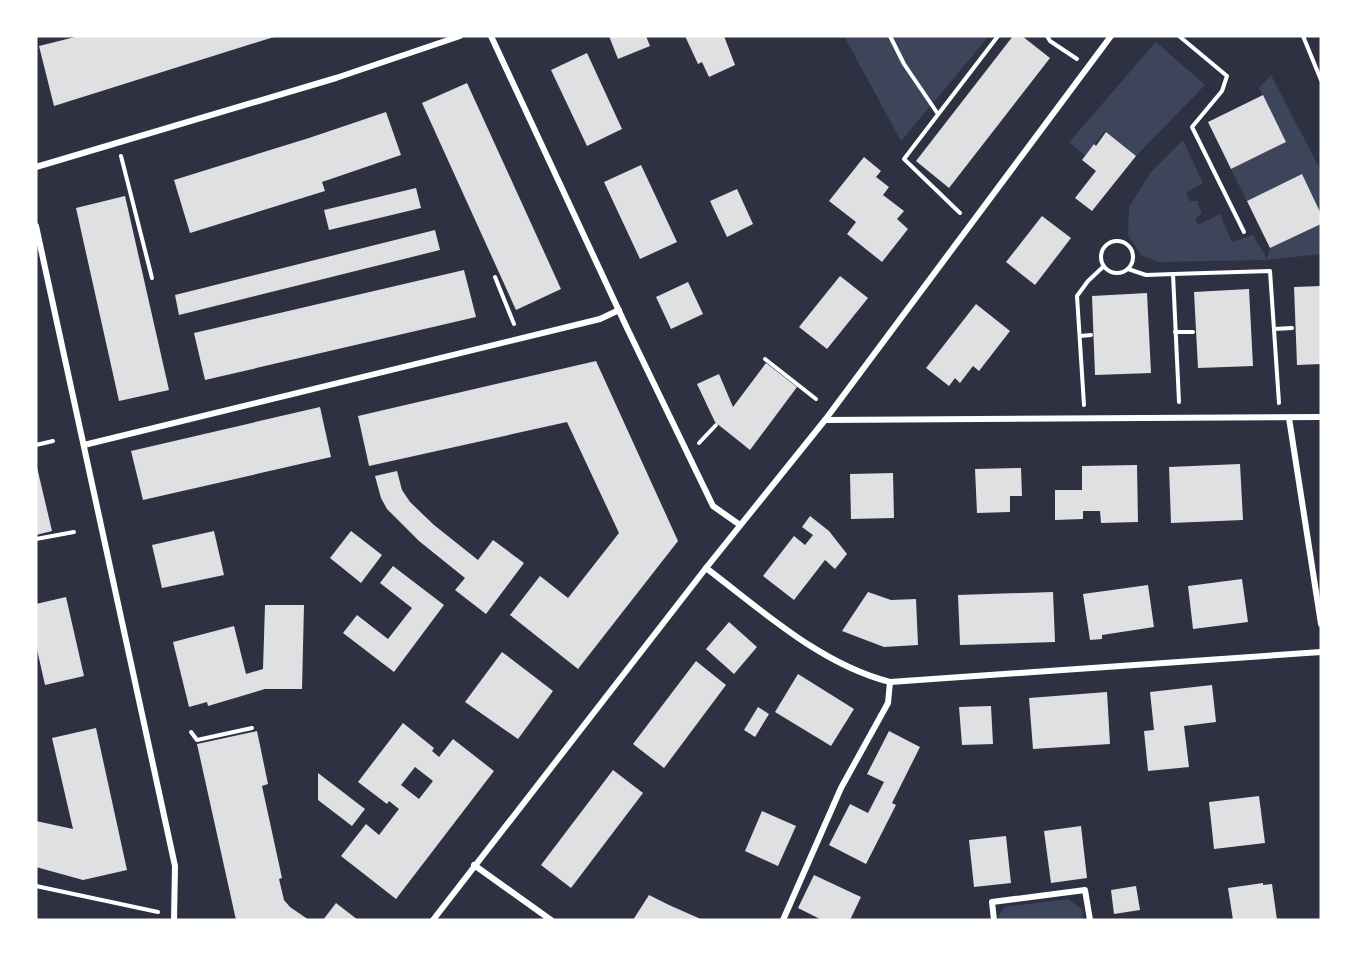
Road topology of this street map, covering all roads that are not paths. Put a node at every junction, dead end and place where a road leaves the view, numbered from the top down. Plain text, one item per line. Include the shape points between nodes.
1 (460, 36) edge
2 (491, 36) edge
3 (1112, 36) edge
4 (36, 167) edge
5 (36, 226) edge
6 (619, 310) junction
7 (1321, 417) edge
8 (1289, 418) junction
9 (825, 420) junction
10 (84, 445) junction
11 (740, 525) junction
12 (705, 568) junction
13 (1321, 624) edge
14 (1321, 652) edge
15 (890, 682) junction
16 (474, 865) junction
17 (174, 919) edge
18 (433, 920) edge
19 (551, 920) edge
20 (783, 920) edge
21 (994, 920) edge
22 (1090, 920) edge

1 - 4 street via 336,78
2 - 6 street
3 - 9 street
5 - 10 street
6 - 10 street via 600,319
6 - 11 street via 713,506
7 - 8 street
8 - 9 street
8 - 13 street
9 - 11 street
10 - 17 street via 175,866
11 - 12 street
12 - 15 street via 813,648 868,676
12 - 16 street
14 - 15 street
15 - 20 street via 888,703 841,788
16 - 18 street
16 - 19 street
21 - 22 street via 992,902 1086,890

